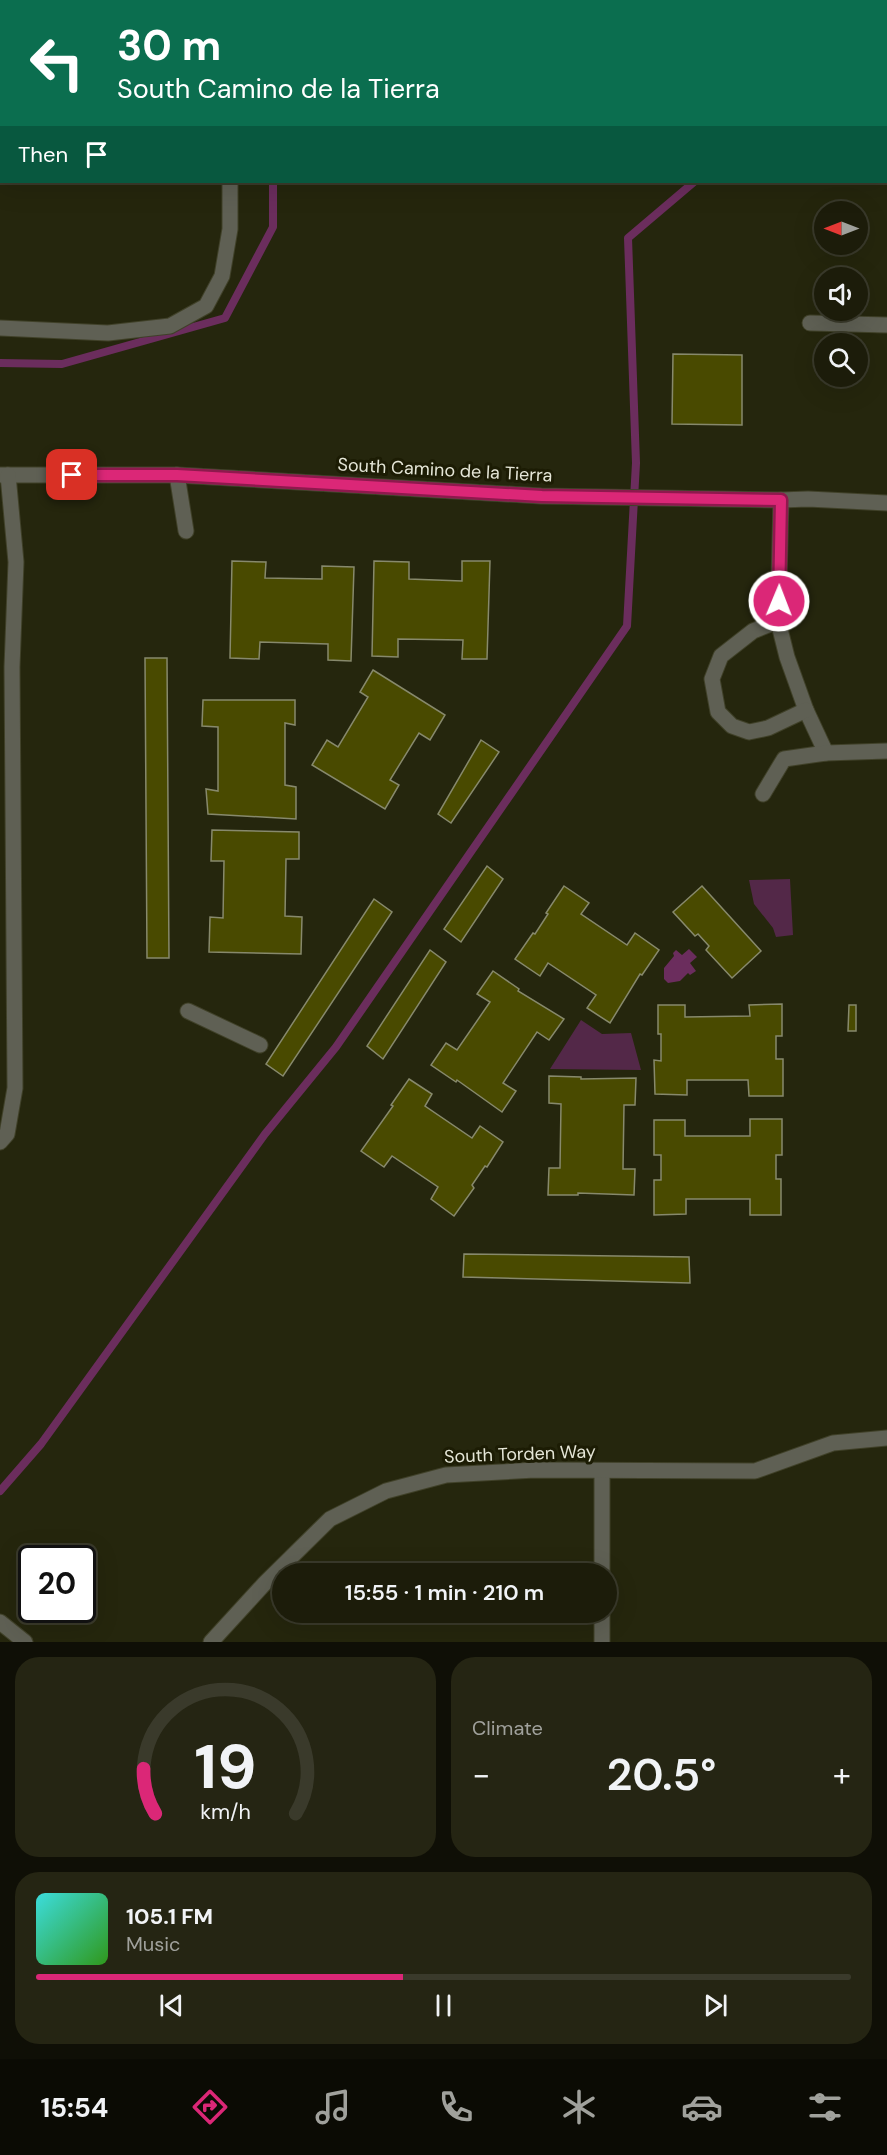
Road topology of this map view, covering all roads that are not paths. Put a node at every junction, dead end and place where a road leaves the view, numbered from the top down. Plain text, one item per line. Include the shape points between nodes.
1 (230, 183) edge
2 (810, 323) dead end
3 (887, 325) edge
4 (0, 328) edge
5 (4, 475) edge
6 (177, 475) junction
7 (781, 500) junction
8 (887, 502) edge
9 (186, 531) dead end
10 (778, 621) junction
11 (6, 668) edge
12 (806, 710) junction
13 (887, 751) edge
14 (826, 753) junction
15 (763, 794) dead end
16 (188, 1011) dead end
17 (260, 1046) dead end
18 (0, 1142) edge
19 (887, 1438) edge
20 (602, 1471) junction
21 (602, 1563) edge
22 (0, 1622) edge
23 (602, 1623) edge
24 (25, 1642) edge
25 (211, 1642) edge
26 (602, 1642) edge

1 - 4 street via 230,229 222,276 206,306 170,326 108,333
2 - 3 street
5 - 6 street, South Camino de la Tierra
5 - 11 street via 16,562
6 - 7 street, South Camino de la Tierra via 542,496
6 - 9 street
7 - 8 street, South Camino de la Tierra
7 - 10 street
10 - 12 street
10 - 12 street via 753,631 721,656 712,679 718,712 732,726 749,732 768,728
11 - 18 street via 15,1088 7,1134
12 - 14 street
13 - 14 street
14 - 15 street via 784,759
16 - 17 street
19 - 20 street, South Torden Way via 833,1443 755,1471
20 - 21 street
20 - 25 street, South Torden Way via 446,1475 386,1491 330,1519
22 - 24 street
23 - 26 street

